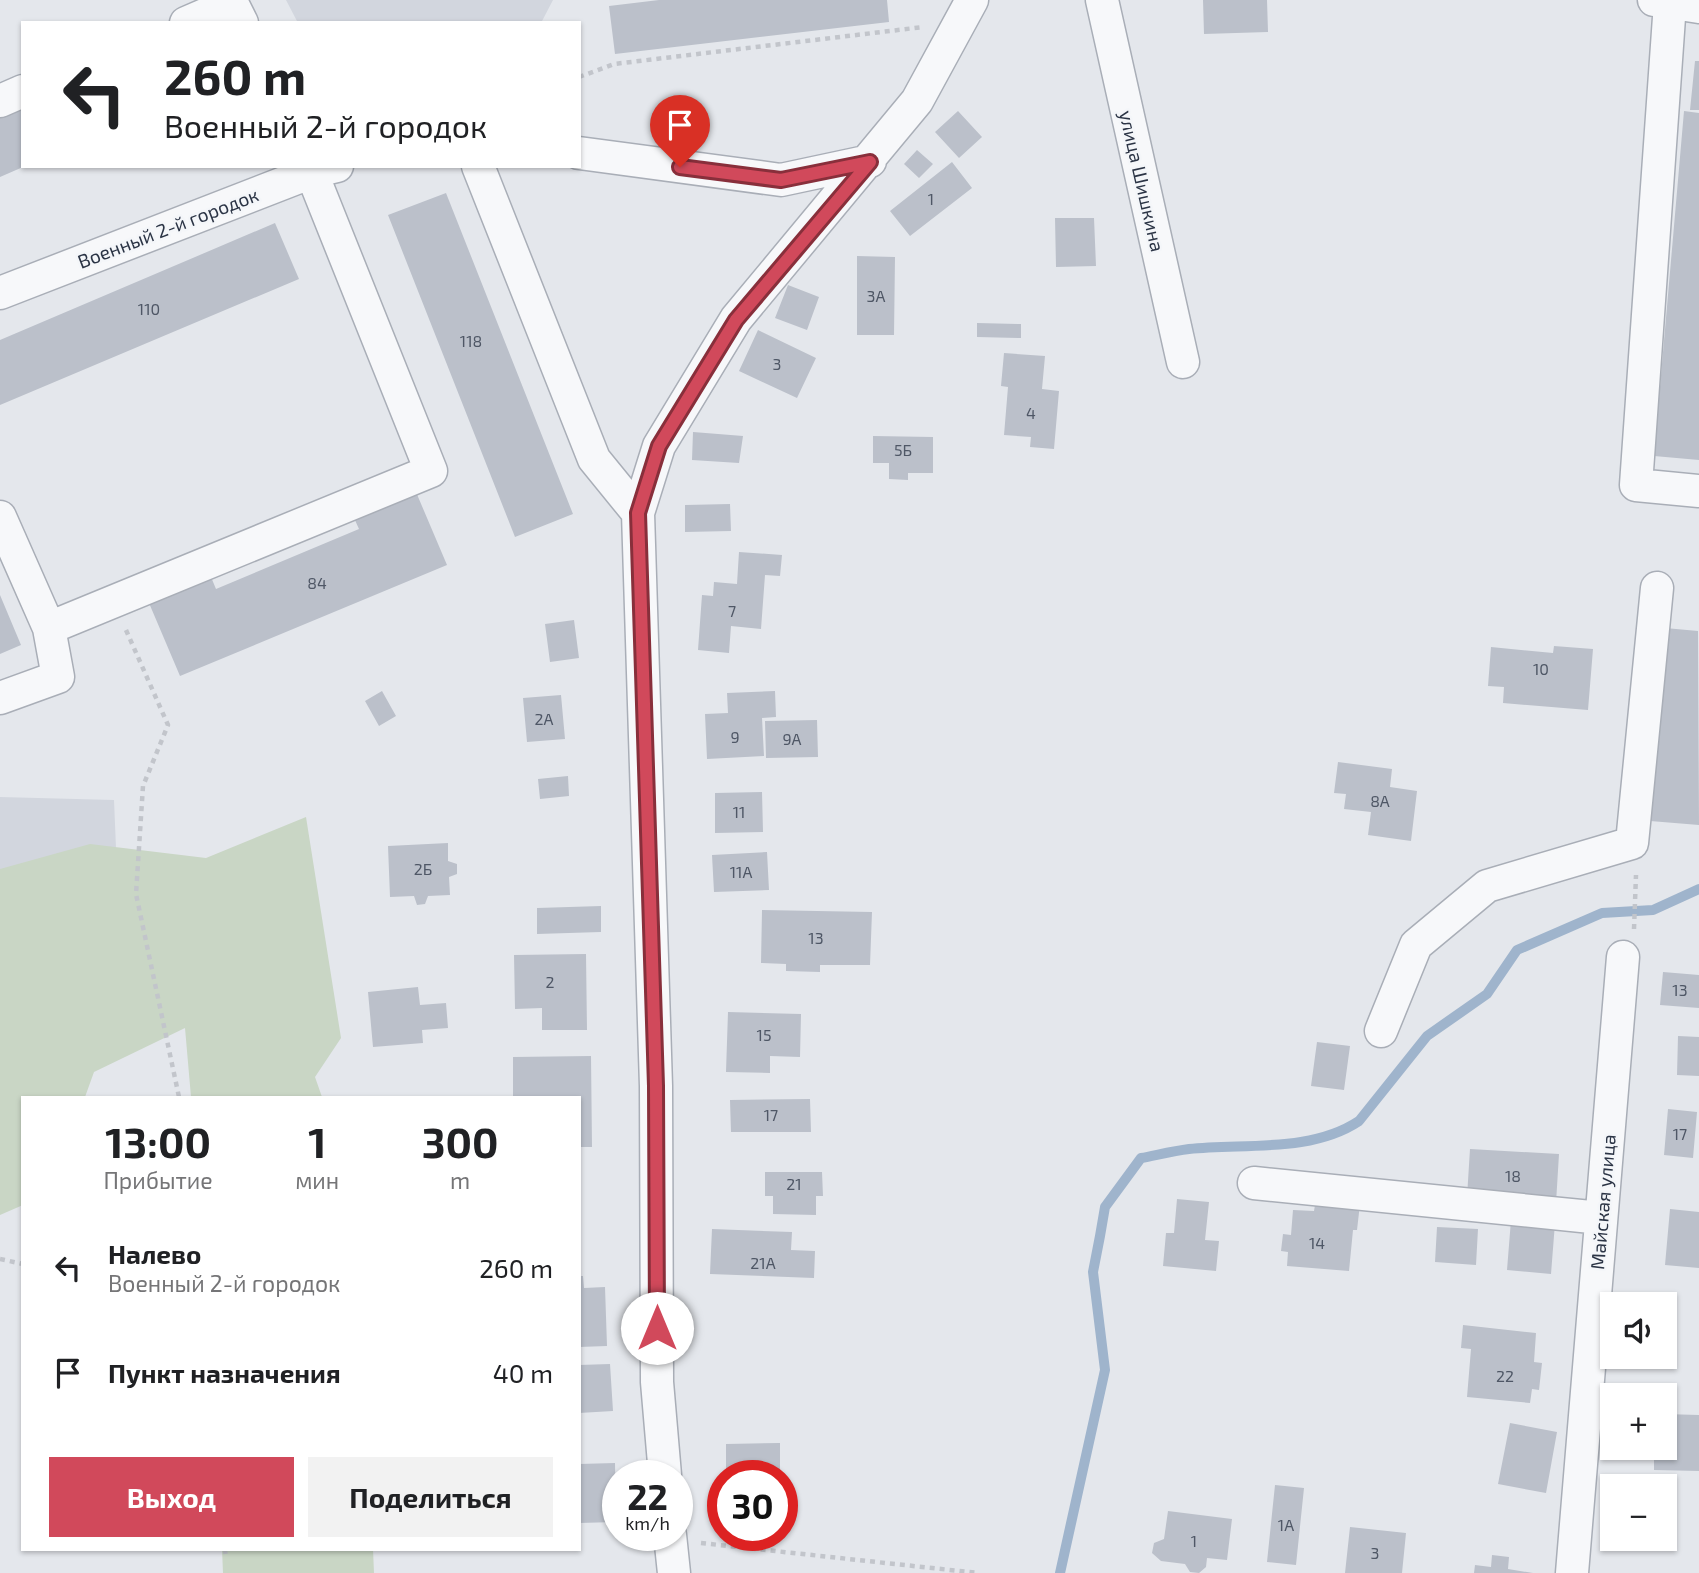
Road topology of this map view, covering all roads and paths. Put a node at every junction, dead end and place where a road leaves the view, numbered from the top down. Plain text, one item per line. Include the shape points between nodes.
1 (1102, 0) edge
2 (1675, 3) edge
3 (965, 12) edge
4 (191, 21) edge
5 (241, 21) edge
6 (581, 76) edge
7 (21, 92) edge
8 (0, 101) edge
9 (581, 153) edge
10 (870, 162) junction
11 (319, 168) edge
12 (479, 168) edge
13 (0, 293) edge
14 (1183, 362) dead end
15 (1699, 491) edge
16 (638, 513) junction
17 (0, 517) edge
18 (1657, 587) dead end
19 (114, 601) junction
20 (49, 628) junction
21 (0, 698) edge
22 (1637, 890) dead end
23 (1636, 925) dead end
24 (1623, 957) dead end
25 (1381, 1031) dead end
26 (179, 1096) edge
27 (1254, 1183) dead end
28 (1601, 1218) junction
29 (0, 1259) edge
30 (21, 1264) edge
31 (664, 1460) edge
32 (693, 1548) edge
33 (225, 1551) edge
34 (226, 1559) dead end
35 (978, 1573) edge
36 (1572, 1573) edge

1 - 14 street, улица Шишкина
2 - 15 street via 1636,485
3 - 6 path via 614,64
3 - 10 street via 917,101
4 - 5 street via 232,3
7 - 8 street
9 - 10 street via 781,180
10 - 16 street via 736,320 659,446
11 - 13 street, Военный 2-й городок
11 - 19 street via 431,471
12 - 16 street via 594,458
16 - 31 street via 656,1086 657,1382
17 - 20 street
18 - 25 street via 1632,843 1487,886 1416,945
19 - 20 street
19 - 26 path via 167,725 143,786 136,894
20 - 21 street via 58,677
22 - 23 path
24 - 28 street, Майская улица
27 - 28 street
28 - 36 street, Майская улица
29 - 30 path
32 - 35 path via 716,1544
33 - 34 path

